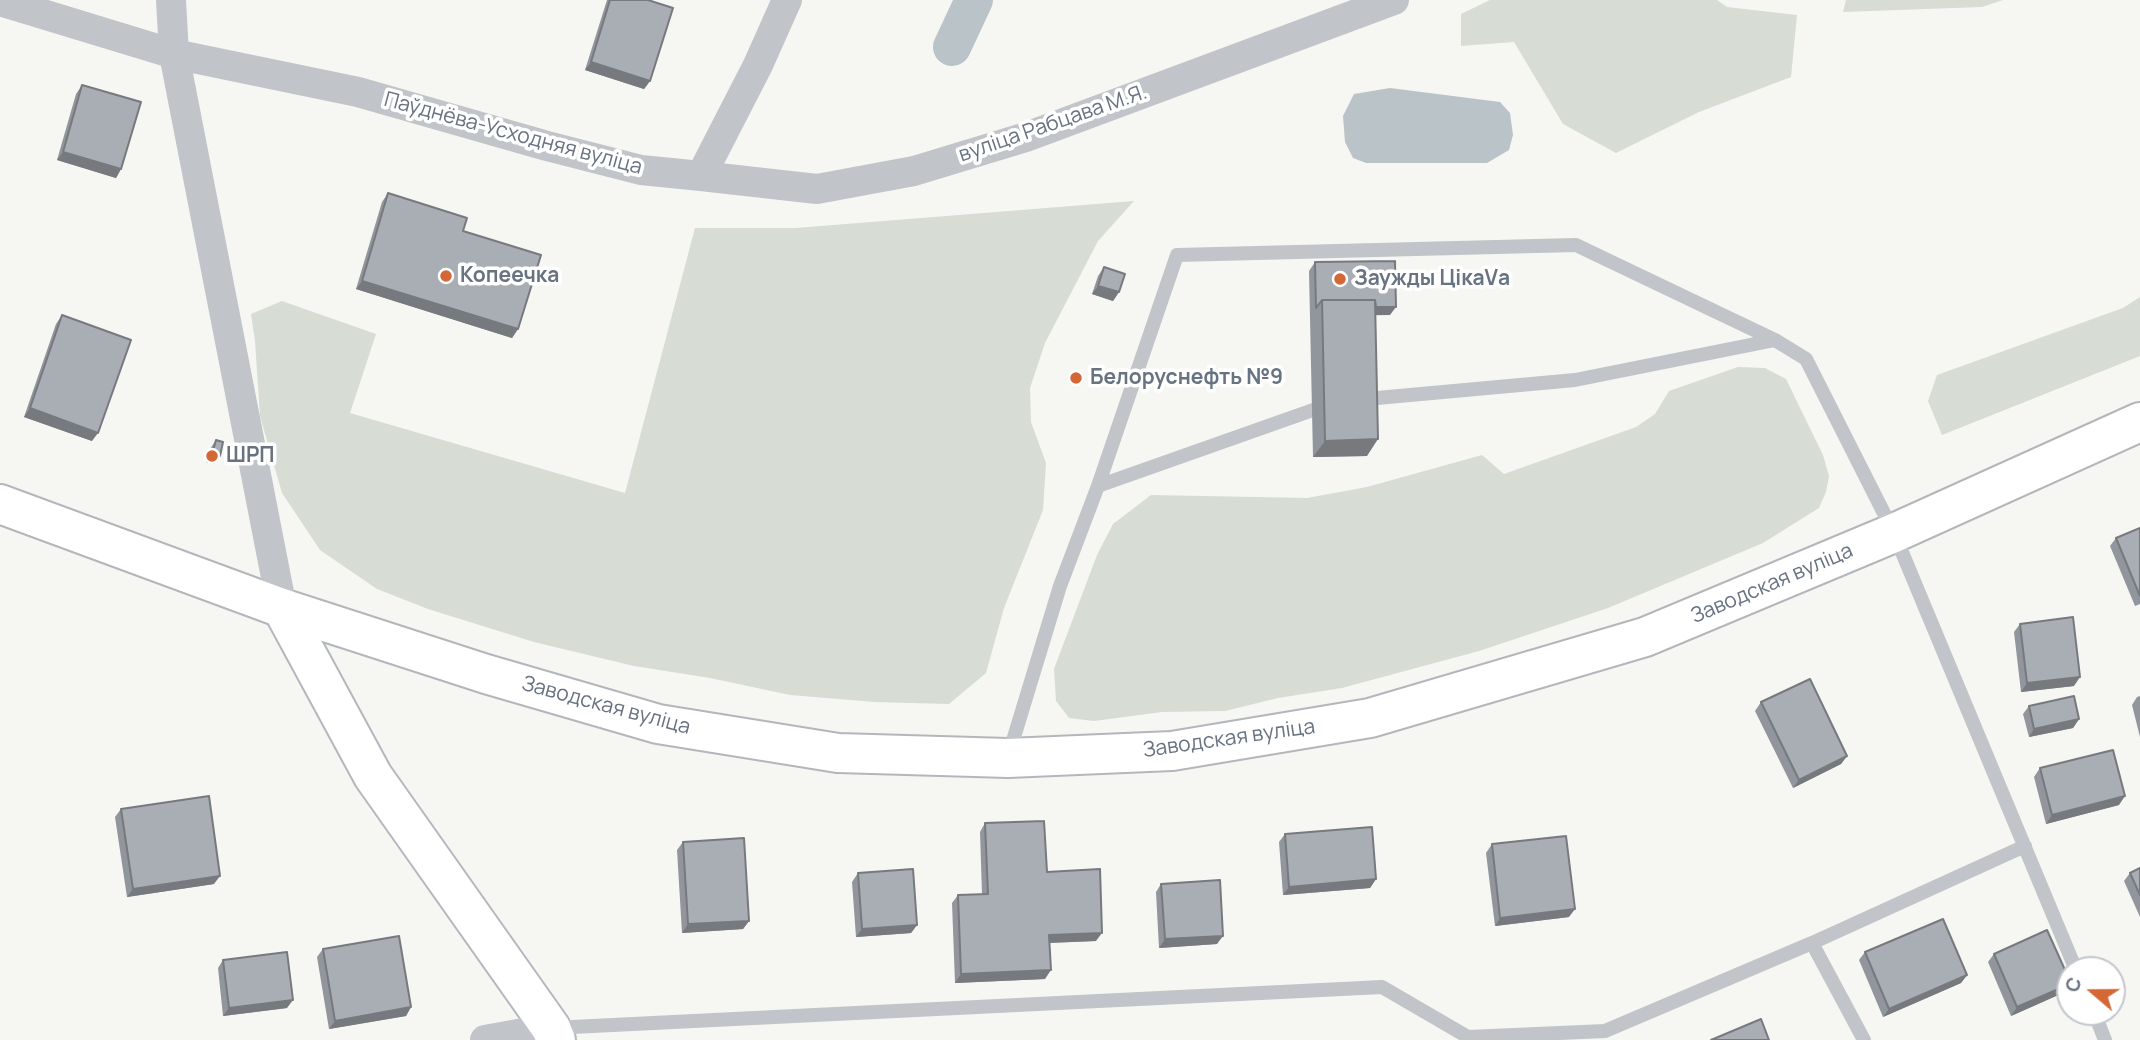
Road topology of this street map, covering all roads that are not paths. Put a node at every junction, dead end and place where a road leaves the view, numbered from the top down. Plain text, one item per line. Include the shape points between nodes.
1 (171, 0) edge
2 (787, 0) edge
3 (1394, 0) edge
4 (0, 1) edge
5 (174, 54) junction
6 (701, 176) junction
7 (1775, 341) junction
8 (1366, 399) edge
9 (1313, 410) dead end
10 (2140, 422) edge
11 (1098, 486) junction
12 (0, 504) edge
13 (1894, 533) junction
14 (282, 608) junction
15 (1007, 758) junction
16 (2025, 846) junction
17 (1812, 943) junction
18 (2070, 956) edge
19 (554, 1034) edge
20 (1466, 1038) edge
21 (485, 1040) edge
22 (1864, 1040) edge

1 - 5 street
2 - 6 street
3 - 6 street, вуліца Рабцава М.Я. via 1026,137 914,172 817,189
4 - 5 street, Паўднёва-Усходняя вуліца
5 - 6 street, Паўднёва-Усходняя вуліца via 358,92 641,170
5 - 14 street
7 - 8 lane via 1575,380
7 - 11 lane via 1576,245 1177,255
7 - 13 lane via 1806,359
9 - 11 lane
10 - 13 main road, Заводская вуліца
11 - 15 lane via 1060,586
12 - 14 main road, Заводская вуліца
13 - 15 main road, Заводская вуліца via 1645,637 1370,718 1172,751
13 - 16 lane
14 - 15 main road, Заводская вуліца via 658,724 838,753
14 - 19 main road via 373,776
16 - 17 lane
16 - 18 lane
17 - 20 lane via 1605,1031
17 - 22 lane
19 - 20 lane via 1382,987
19 - 21 street

